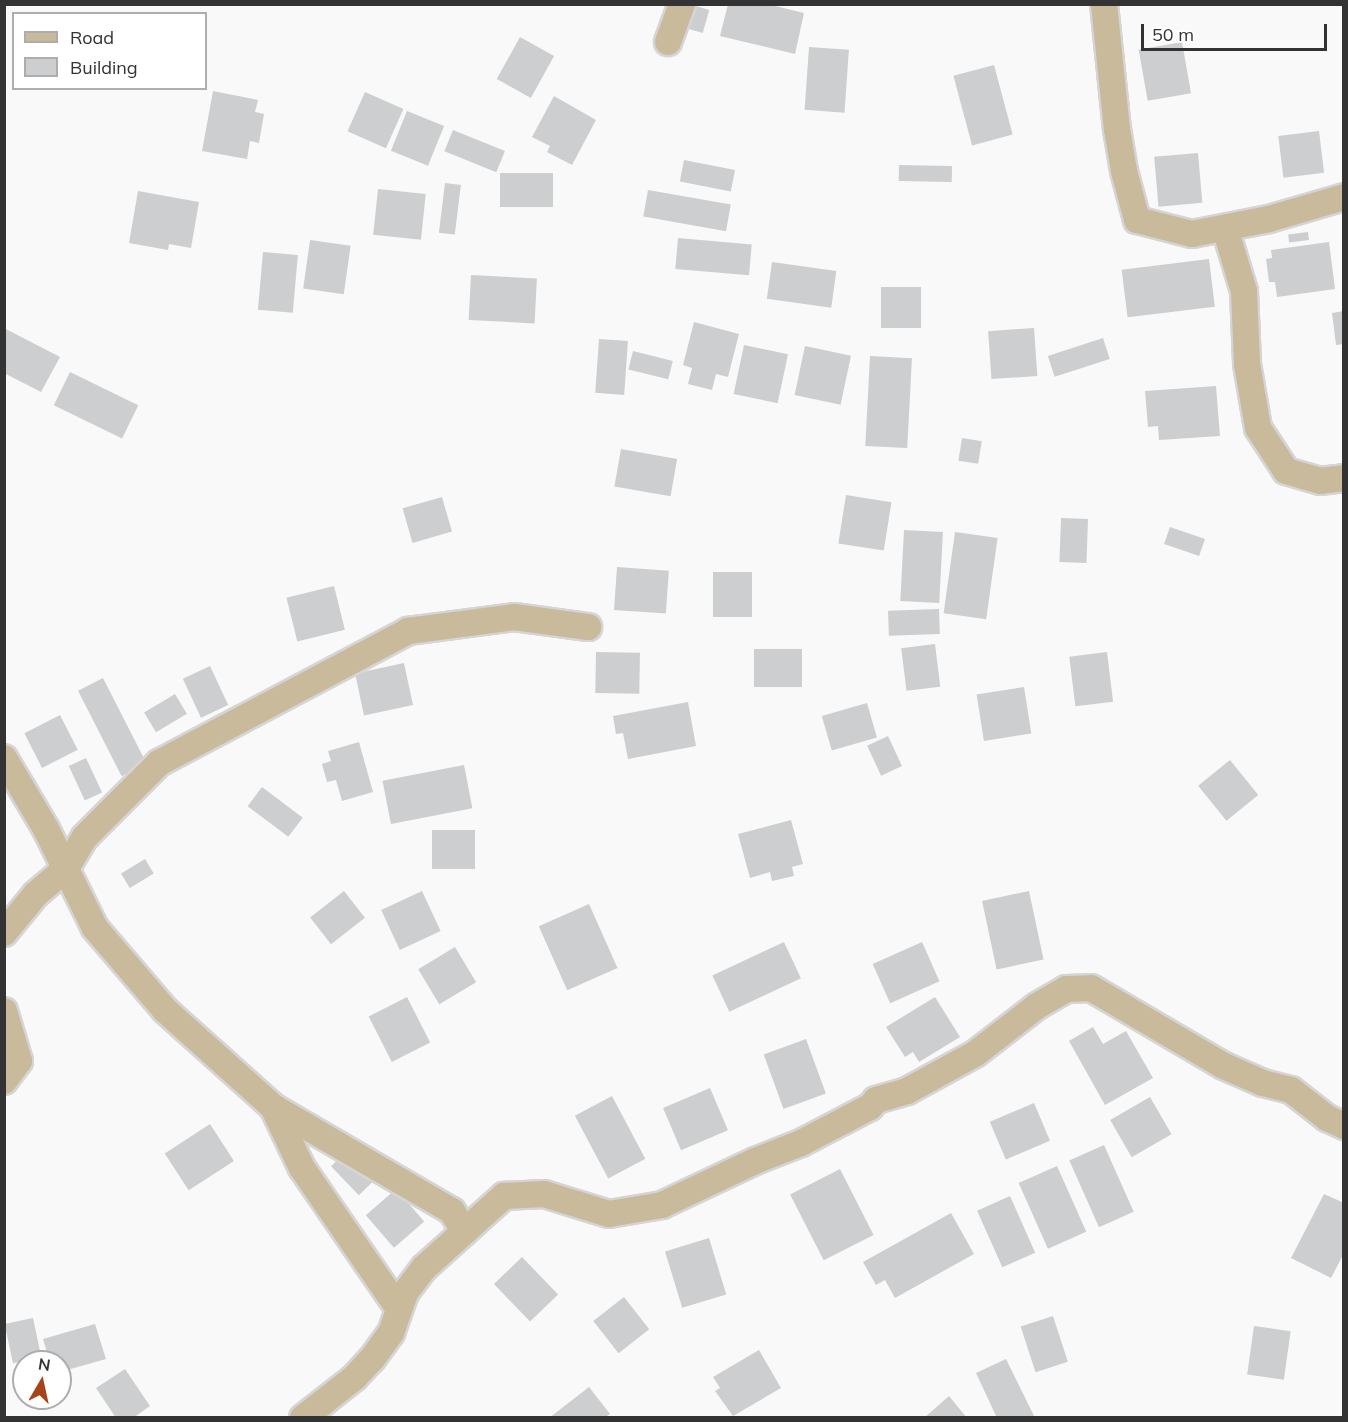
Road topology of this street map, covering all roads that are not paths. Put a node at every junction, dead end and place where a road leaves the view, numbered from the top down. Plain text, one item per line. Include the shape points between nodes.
1 (682, 4) edge
2 (1104, 4) edge
3 (668, 42) dead end
4 (1344, 197) edge
5 (1225, 228) junction
6 (1344, 478) edge
7 (588, 627) dead end
8 (4, 758) edge
9 (65, 870) junction
10 (4, 933) edge
11 (4, 1011) edge
12 (4, 1081) edge
13 (273, 1107) junction
14 (1344, 1126) edge
15 (464, 1232) junction
16 (399, 1309) junction
17 (303, 1418) edge

1 - 3 street
2 - 5 street via 1117,129 1137,220 1192,234
4 - 5 street
5 - 6 street via 1244,291 1247,364 1258,428 1286,471 1320,481
7 - 9 street via 514,617 408,631 159,763 84,837
8 - 9 street
9 - 10 street via 36,894
9 - 13 street via 95,928 165,1010
11 - 12 street via 19,1061
13 - 15 street via 452,1211
13 - 16 street via 302,1168
14 - 15 street via 1291,1090 1224,1066 1091,988 1066,989 1037,1006 975,1054 907,1091 876,1100 870,1107 801,1143 662,1205 609,1214 544,1194 504,1196
15 - 16 street via 424,1268 405,1293
16 - 17 street via 391,1333 372,1359

